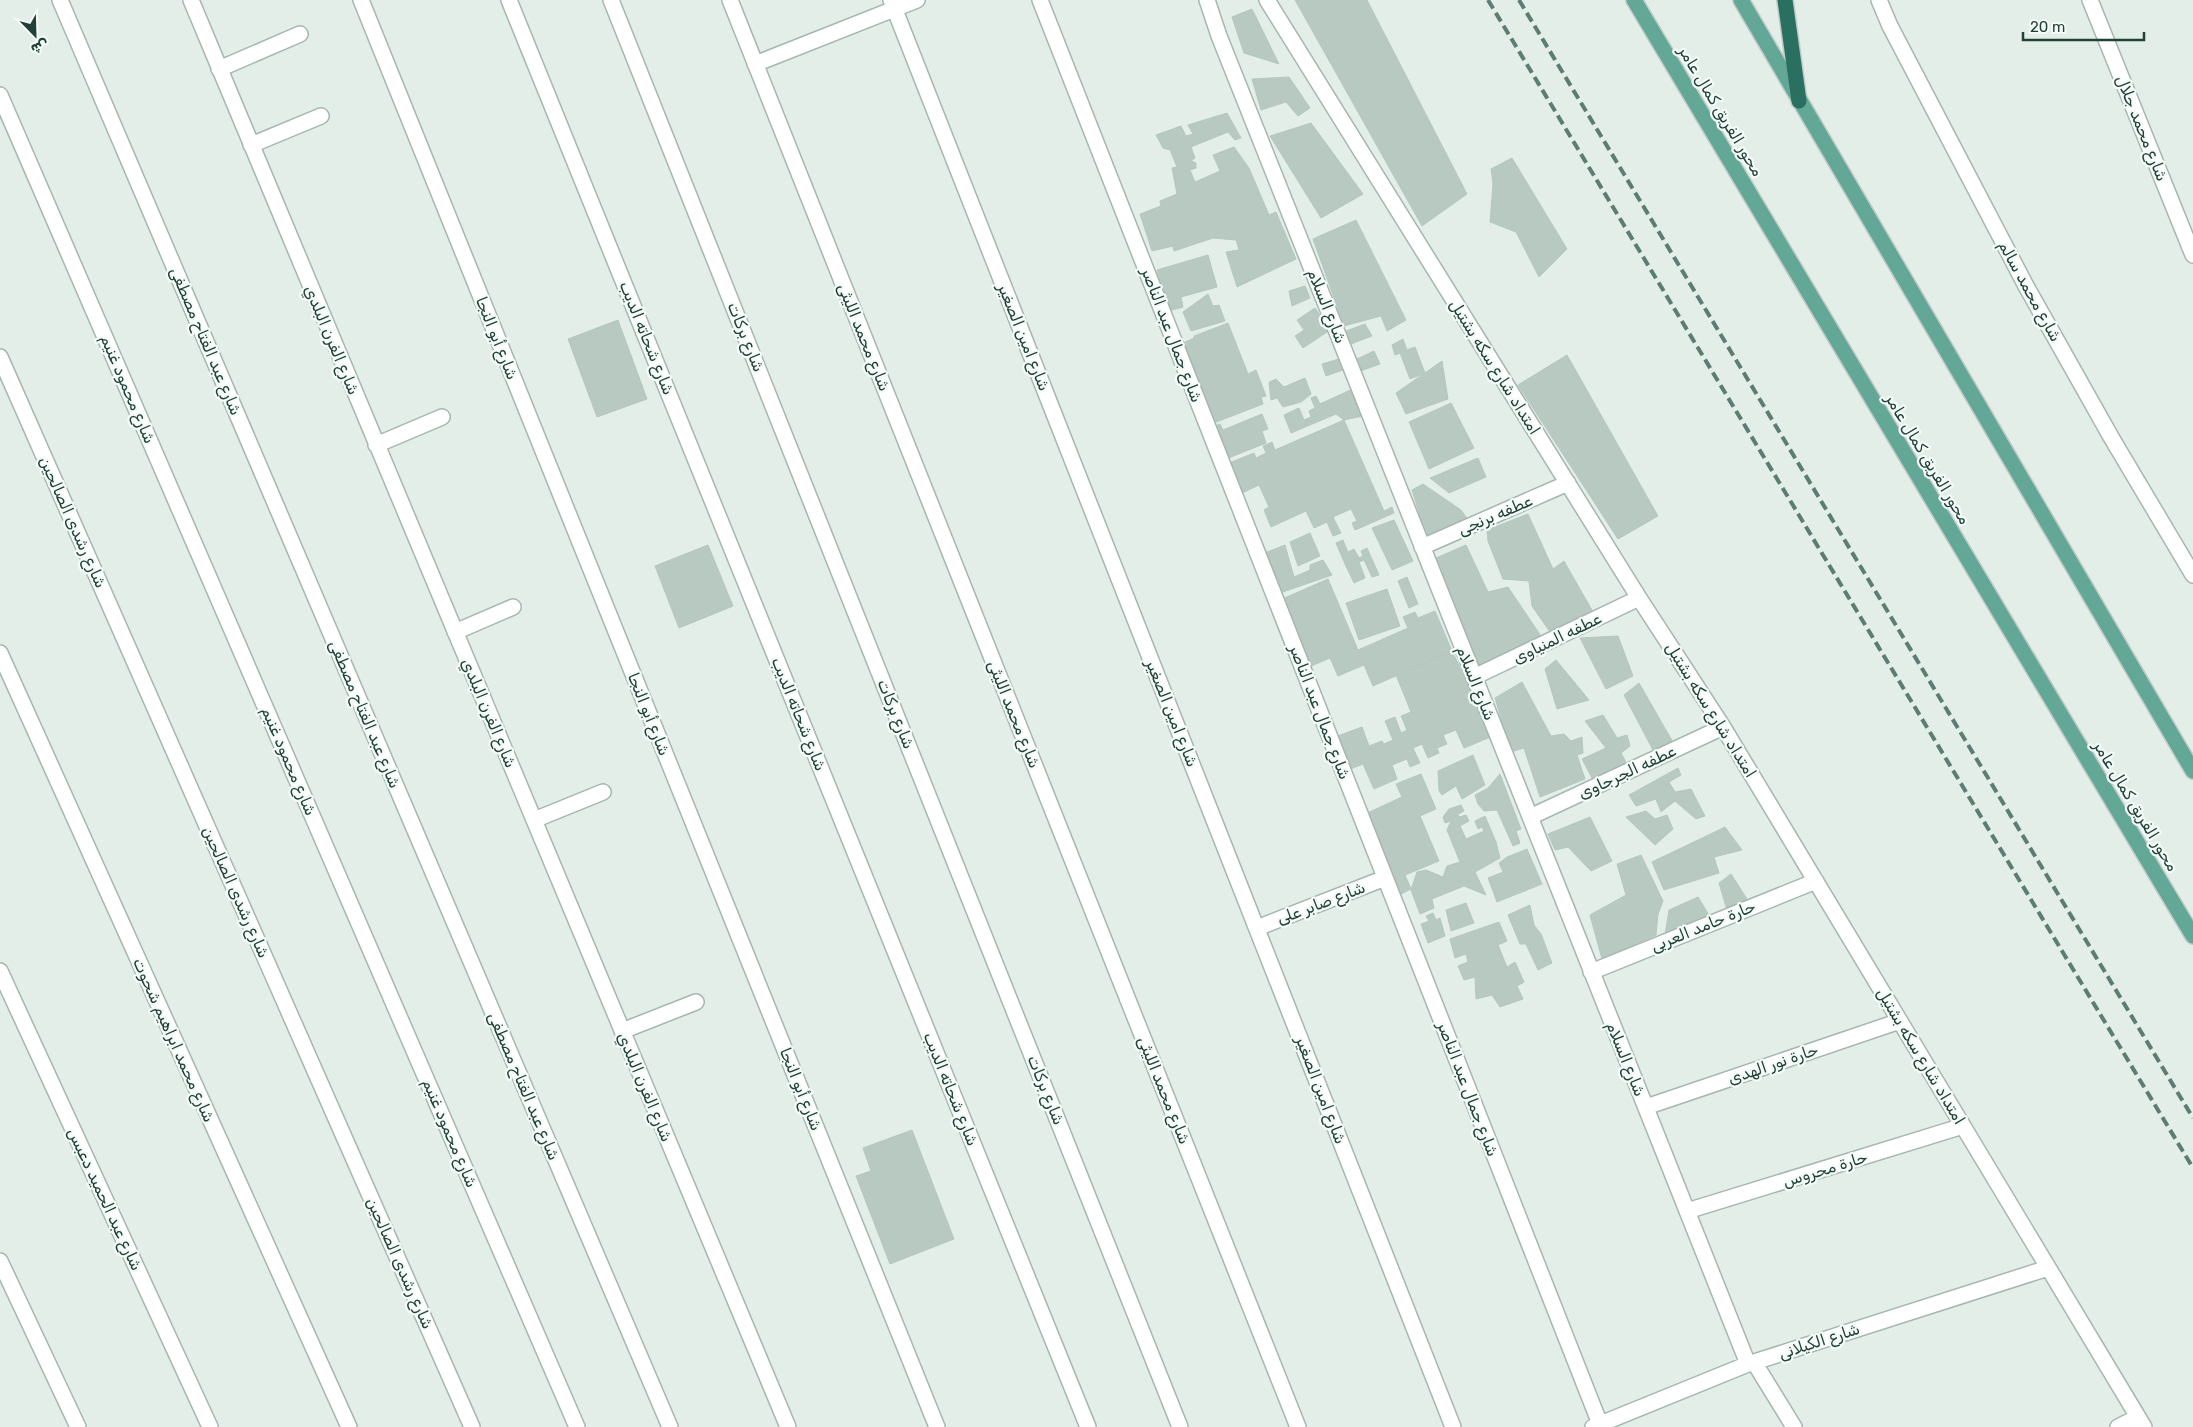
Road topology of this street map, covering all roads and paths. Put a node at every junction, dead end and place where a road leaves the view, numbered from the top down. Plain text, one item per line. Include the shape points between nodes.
1 (60, 0) edge
2 (190, 0) edge
3 (361, 0) edge
4 (509, 0) edge
5 (611, 0) edge
6 (730, 0) edge
7 (917, 0) edge
8 (1040, 0) edge
9 (1207, 0) edge
10 (1267, 0) edge
11 (1634, 0) edge
12 (1740, 0) edge
13 (1785, 0) edge
14 (1879, 0) edge
15 (2090, 0) edge
16 (893, 4) edge
17 (300, 34) dead end
18 (756, 64) junction
19 (219, 69) junction
20 (0, 95) edge
21 (1800, 101) junction
22 (321, 116) dead end
23 (251, 144) junction
24 (2193, 255) edge
25 (0, 357) edge
26 (442, 417) dead end
27 (376, 444) junction
28 (1568, 484) junction
29 (1422, 547) junction
30 (2193, 575) edge
31 (1639, 598) junction
32 (513, 606) dead end
33 (455, 632) junction
34 (0, 654) edge
35 (1474, 677) junction
36 (1723, 727) junction
37 (2193, 771) edge
38 (603, 792) dead end
39 (1530, 817) junction
40 (534, 820) junction
41 (1386, 878) junction
42 (1816, 881) junction
43 (1257, 928) junction
44 (2193, 936) edge
45 (0, 971) edge
46 (1591, 972) junction
47 (696, 1002) dead end
48 (1900, 1021) junction
49 (622, 1031) junction
50 (1646, 1107) junction
51 (1963, 1126) junction
52 (1686, 1211) junction
53 (0, 1261) edge
54 (2048, 1268) junction
55 (1751, 1363) junction
56 (2141, 1422) edge
57 (1604, 1424) edge
58 (78, 1427) edge
59 (210, 1427) edge
60 (349, 1427) edge
61 (472, 1427) edge
62 (577, 1427) edge
63 (670, 1427) edge
64 (788, 1427) edge
65 (937, 1427) edge
66 (1088, 1427) edge
67 (1180, 1427) edge
68 (1298, 1427) edge
69 (1453, 1427) edge
70 (1794, 1427) edge
71 (2118, 1427) edge

1 - 63 street, شارع عبد الفتاح مصطفى
2 - 19 street, شارع الفرن البلدي
3 - 65 street, شارع أبو النجا
4 - 66 street, شارع شحاته الديب
5 - 67 street, شارع بركات
6 - 18 street, شارع محمد الليثى
7 - 16 street
8 - 41 street, شارع جمال عبد الناصر
9 - 29 street, شارع السلام
10 - 28 street, امتداد شارع سكه بشتيل
11 - 44 main road, محور الفريق كمال عامر
12 - 21 main road
13 - 21 highway
14 - 30 street, شارع محمد سالم via 1917,80 2026,286
15 - 24 street, شارع محمد جلال
16 - 18 street
16 - 43 street, شارع امين الصغير
17 - 19 street
18 - 68 street, شارع محمد الليثى
19 - 23 street, شارع الفرن البلدي
20 - 62 street, شارع محمود غنيم
21 - 37 main road
22 - 23 street
23 - 27 street, شارع الفرن البلدي
25 - 61 street, شارع رشدى الصالحين
26 - 27 street
27 - 33 street, شارع الفرن البلدي
28 - 29 street, عطفه برنجى
28 - 31 street, امتداد شارع سكه بشتيل
29 - 35 street, شارع السلام
31 - 35 street, عطفه المنياوى
31 - 36 street, امتداد شارع سكه بشتيل
32 - 33 street
33 - 40 street, شارع الفرن البلدي
34 - 60 street, شارع محمد ابراهيم شحوت
35 - 39 street, شارع السلام
36 - 39 street, عطفه الجرجاوى
36 - 42 street, امتداد شارع سكه بشتيل
38 - 40 street
39 - 46 street, شارع السلام
40 - 49 street, شارع الفرن البلدي
41 - 43 street, شارع صابر على
41 - 57 street, شارع جمال عبد الناصر
42 - 46 street, حارة حامد العربى
42 - 48 street, امتداد شارع سكه بشتيل
43 - 69 street, شارع امين الصغير
45 - 59 street, شارع عبد الحميد دعبس
46 - 50 street, شارع السلام
47 - 49 street
48 - 50 street, حارة نور الهدى
48 - 51 street, امتداد شارع سكه بشتيل
49 - 64 street, شارع الفرن البلدي
50 - 52 street, شارع السلام
51 - 52 street, حارة محروس
51 - 54 street, امتداد شارع سكه بشتيل
52 - 55 street, شارع السلام
53 - 58 street
54 - 55 street, شارع الكيلانى
54 - 56 street, امتداد شارع سكه بشتيل
55 - 57 street, شارع الكيلانى
55 - 70 street, شارع السلام
56 - 71 street

